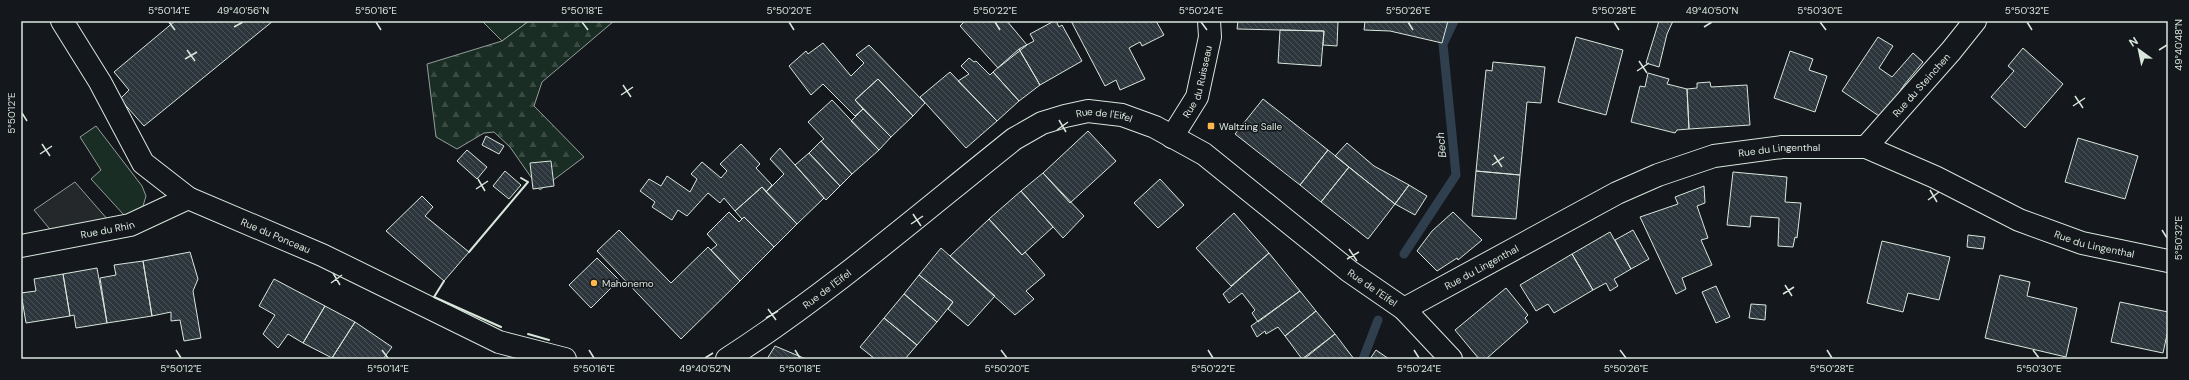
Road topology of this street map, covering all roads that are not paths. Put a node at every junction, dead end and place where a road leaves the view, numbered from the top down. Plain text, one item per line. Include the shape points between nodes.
1 (62, 21) edge
2 (1209, 21) edge
3 (1974, 21) edge
4 (1172, 137) junction
5 (1866, 147) junction
6 (188, 198) junction
7 (21, 246) edge
8 (2168, 261) edge
9 (1404, 310) junction
10 (565, 359) edge
11 (727, 359) edge
12 (1451, 359) edge

1 - 6 street, Rue du Ponceau via 100,82 143,163
2 - 4 street, Rue du Ruisseau via 1210,37 1197,97
3 - 5 street, Rue du Steinchen via 1951,51
4 - 9 street, Rue de l'Eifel via 1204,154 1349,271
4 - 11 street, Rue de l'Eifel via 1155,127 1122,115 1088,111 1042,123 1014,138 834,284 780,325
5 - 8 street, Rue du Lingenthal via 1935,177 2019,220 2082,243
5 - 9 street, Rue du Lingenthal via 1782,147 1714,156 1658,174 1610,196
6 - 7 street, Rue du Rhin via 130,225
6 - 10 street, Rue du Ponceau via 322,255 499,342
9 - 12 street, Rue de l'Eifel

